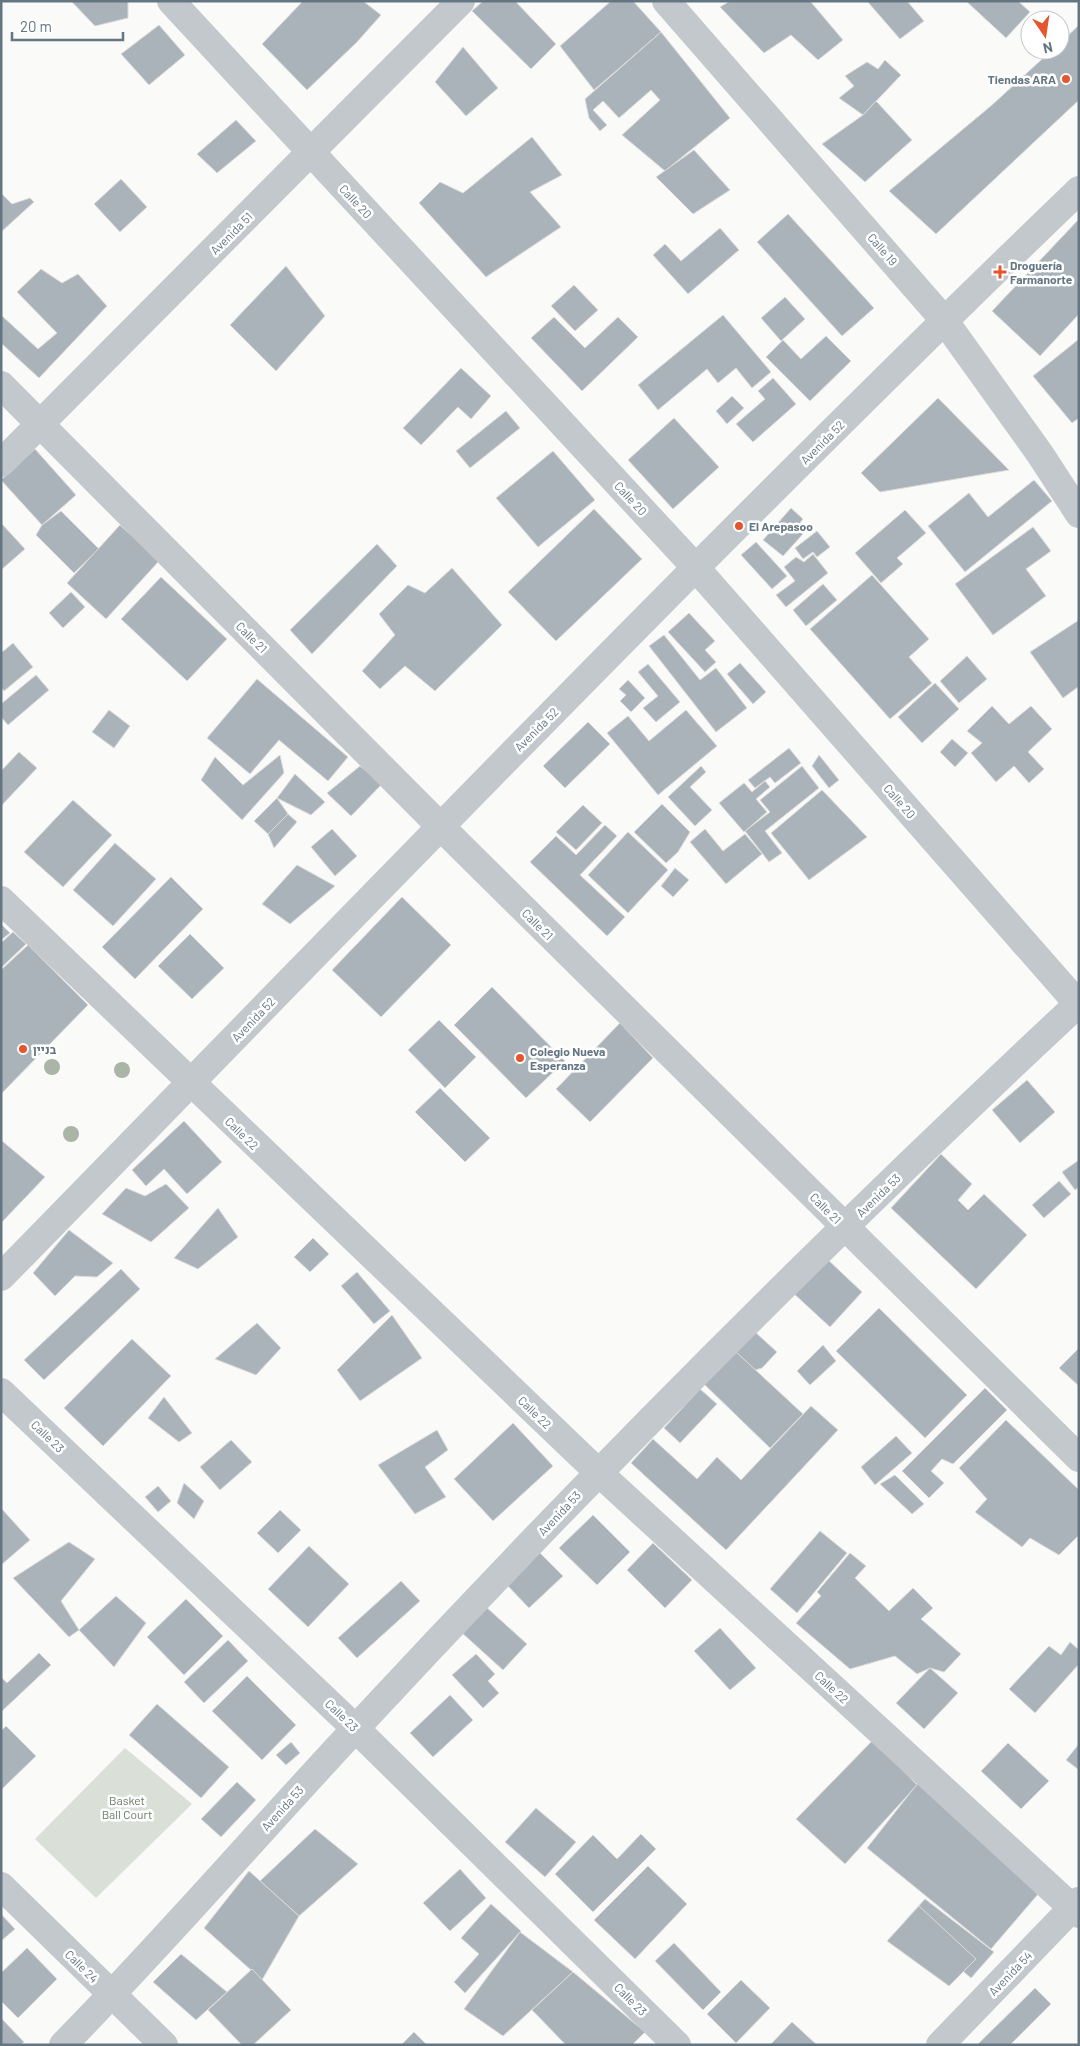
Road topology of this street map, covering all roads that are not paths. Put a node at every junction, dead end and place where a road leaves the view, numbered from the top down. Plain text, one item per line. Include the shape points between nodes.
1 (171, 1) edge
2 (461, 1) edge
3 (666, 1) edge
4 (311, 152) junction
5 (1079, 190) edge
6 (944, 320) junction
7 (1, 385) edge
8 (42, 424) junction
9 (1, 463) edge
10 (1079, 514) edge
11 (696, 568) junction
12 (440, 826) junction
13 (1, 900) edge
14 (1078, 1004) edge
15 (190, 1083) junction
16 (845, 1227) junction
17 (1, 1277) edge
18 (1, 1392) edge
19 (1079, 1458) edge
20 (598, 1472) junction
21 (355, 1728) junction
22 (1, 1886) edge
23 (1077, 1908) edge
24 (112, 1995) junction
25 (63, 2045) edge
26 (164, 2045) edge
27 (677, 2045) edge
28 (940, 2045) edge

1 - 4 street, Calle 20
2 - 4 street, Avenida 51
3 - 6 street, Calle 19
4 - 8 street, Avenida 51
4 - 11 street, Calle 20
5 - 6 street, Avenida 52
6 - 10 street, Calle 19
6 - 11 street, Avenida 52
7 - 8 street, Calle 21
8 - 9 street, Avenida 51
8 - 12 street, Calle 21
11 - 12 street, Avenida 52
11 - 14 street, Calle 20
12 - 15 street, Avenida 52
12 - 16 street, Calle 21
13 - 15 street, Calle 22
14 - 16 street, Avenida 53
15 - 17 street, Avenida 52
15 - 20 street, Calle 22
16 - 19 street, Calle 21
16 - 20 street, Avenida 53
18 - 21 street, Calle 23
20 - 21 street, Avenida 53
20 - 23 street, Calle 22
21 - 24 street, Avenida 53
21 - 27 street, Calle 23
22 - 24 street, Calle 24
23 - 28 street, Avenida 54
24 - 25 street, Avenida 53
24 - 26 street, Calle 24

